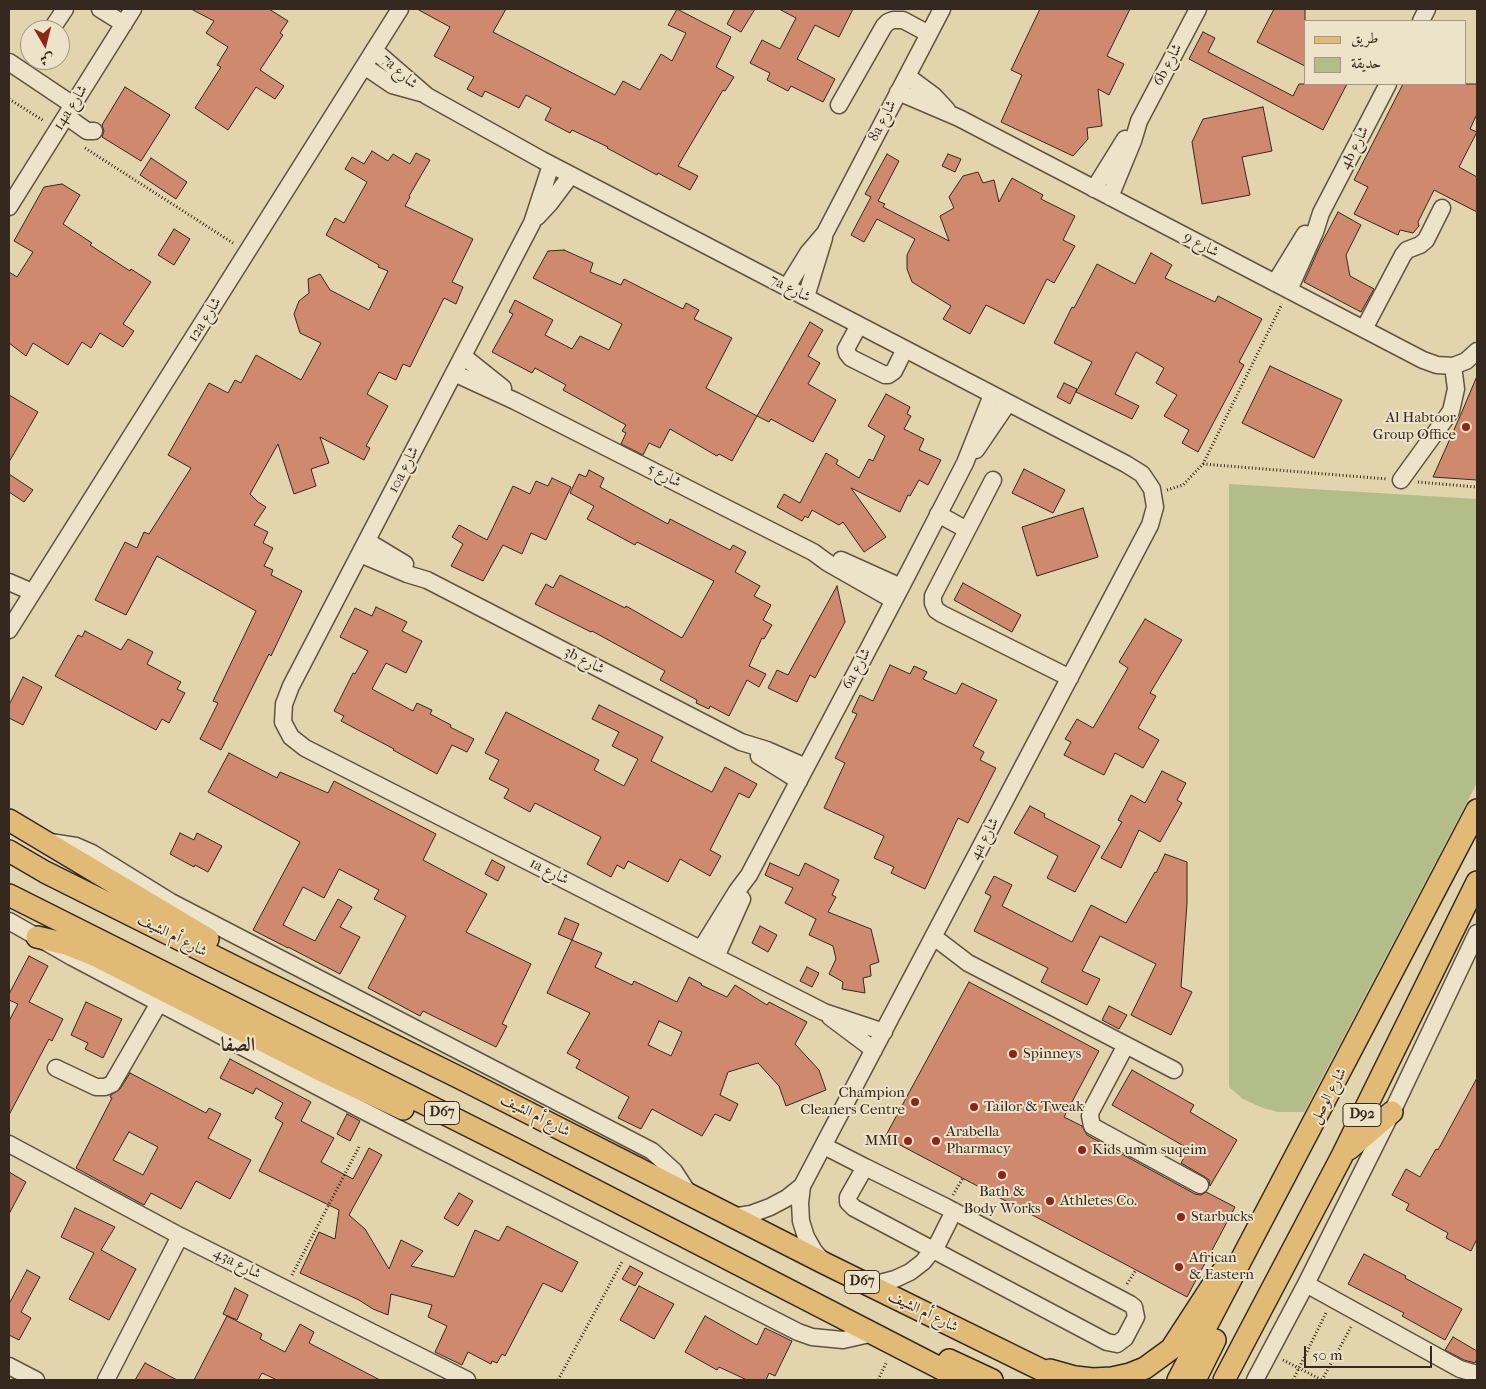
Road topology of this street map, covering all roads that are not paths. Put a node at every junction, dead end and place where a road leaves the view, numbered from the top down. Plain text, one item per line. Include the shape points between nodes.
1 (66, 9) edge
2 (100, 9) edge
3 (133, 9) edge
4 (400, 9) edge
5 (942, 9) edge
6 (1198, 9) edge
7 (58, 20) edge
8 (124, 24) junction
9 (929, 34) junction
10 (374, 50) junction
11 (364, 66) junction
12 (30, 70) edge
13 (907, 76) junction
14 (1387, 85) edge
15 (898, 92) junction
16 (423, 94) junction
17 (839, 105) dead end
18 (952, 115) junction
19 (65, 117) junction
20 (1139, 121) junction
21 (94, 131) dead end
22 (551, 165) junction
23 (571, 175) junction
24 (1094, 189) junction
25 (1110, 197) junction
26 (9, 207) edge
27 (1442, 208) dead end
28 (533, 220) junction
29 (825, 234) junction
30 (787, 287) junction
31 (1282, 287) junction
32 (806, 297) junction
33 (859, 325) junction
34 (1364, 329) junction
35 (905, 349) junction
36 (1477, 351) edge
37 (463, 356) junction
38 (1453, 366) junction
39 (454, 372) junction
40 (992, 395) junction
41 (515, 401) junction
42 (1008, 403) junction
43 (965, 463) junction
44 (993, 480) dead end
45 (1402, 480) road end
46 (1152, 489) joint
47 (938, 514) junction
48 (967, 530) junction
49 (363, 547) junction
50 (9, 582) edge
51 (32, 592) junction
52 (897, 593) junction
53 (14, 608) edge
54 (9, 630) edge
55 (1070, 678) junction
56 (283, 722) joint
57 (802, 774) junction
58 (1477, 810) edge
59 (9, 820) edge
60 (42, 841) junction
61 (9, 851) edge
62 (749, 875) junction
63 (1477, 882) edge
64 (9, 895) edge
65 (9, 921) edge
66 (1477, 933) edge
67 (38, 937) junction
68 (930, 944) junction
69 (701, 949) junction
70 (716, 957) junction
71 (239, 969) junction
72 (159, 1003) junction
73 (824, 1012) junction
74 (884, 1032) junction
75 (1126, 1045) junction
76 (874, 1050) junction
77 (56, 1068) dead end
78 (1174, 1070) dead end
79 (1392, 1112) junction
80 (9, 1144) edge
81 (824, 1146) junction
82 (515, 1149) junction
83 (1342, 1156) junction
84 (865, 1167) junction
85 (1200, 1185) dead end
86 (802, 1186) junction
87 (690, 1196) junction
88 (954, 1212) junction
89 (1264, 1215) junction
90 (732, 1217) junction
91 (180, 1236) junction
92 (1247, 1249) junction
93 (933, 1250) junction
94 (826, 1264) junction
95 (864, 1283) junction
96 (1306, 1284) junction
97 (874, 1334) junction
98 (1242, 1347) junction
99 (917, 1357) junction
100 (9, 1366) edge
101 (1035, 1366) junction
102 (1477, 1374) edge
103 (36, 1380) edge
104 (106, 1380) edge
105 (467, 1380) edge
106 (941, 1380) edge
107 (963, 1380) edge
108 (992, 1380) edge
109 (1062, 1380) edge
110 (1178, 1380) edge
111 (1195, 1380) edge
112 (1224, 1380) edge
113 (1237, 1380) edge
114 (1256, 1380) edge

1 - 7 street
2 - 8 street
3 - 8 street, 14a شارع
4 - 10 street, 12a شارع
5 - 9 street, 8a شارع
6 - 20 street, 6b شارع
8 - 19 street, 14a شارع
9 - 13 street, 8a شارع
9 - 17 street via 903,20 888,22
10 - 11 street, 12a شارع
10 - 16 street, 7a شارع
11 - 16 street, 7a شارع via 392,85
11 - 51 street, 12a شارع
12 - 19 street
13 - 15 street, 8a شارع
13 - 18 street, شارع 9 via 934,96
14 - 31 street, 4b شارع via 1321,213 1309,228
15 - 18 street, شارع 9
15 - 29 street, 8a شارع
16 - 22 street, 7a شارع
18 - 24 street, شارع 9
19 - 21 street via 87,131
19 - 26 street, 14a شارع
20 - 24 street, 6b شارع
20 - 25 street, 6b شارع
22 - 23 street, 7a شارع
22 - 28 street, 10a شارع
23 - 28 street, 10a شارع via 550,204
23 - 30 street, 7a شارع
24 - 25 street, شارع 9
25 - 31 street, شارع 9
27 - 34 street via 1426,240 1403,255
28 - 37 street, 10a شارع
29 - 30 street, 8a شارع
29 - 32 street, 8a شارع
30 - 32 street, 7a شارع
31 - 34 street, شارع 9
32 - 33 street, 7a شارع
33 - 35 street, 7a شارع
33 - 35 street via 847,353 881,374 888,375 894,370
34 - 38 street, شارع 9 via 1437,366
35 - 40 street, 7a شارع
36 - 38 street via 1466,361
37 - 39 street, 10a شارع
37 - 41 street, شارع 5
38 - 45 street via 1456,389 1451,411
39 - 41 street, شارع 5
39 - 49 street, 10a شارع
40 - 42 street, 7a شارع
40 - 43 street, 6a شارع
41 - 52 street, شارع 5 via 812,552 838,559
42 - 43 street, 6a شارع
42 - 46 street, 7a شارع via 1126,464 1142,474
43 - 47 street, 6a شارع
44 - 48 street
46 - 55 street, 4a شارع via 1155,507 1150,525
47 - 48 street
47 - 52 street, 6a شارع
48 - 55 street via 933,596 936,610
49 - 56 street, 10a شارع via 291,686 284,704
49 - 57 street, 3b شارع via 412,568 427,580 741,742 767,750
50 - 51 street
51 - 53 street, 12a شارع
52 - 57 street, 6a شارع
53 - 54 street, 12a شارع
55 - 68 street, 4a شارع
56 - 69 street, 1a شارع via 291,737 305,748
57 - 62 street, 6a شارع
58 - 89 main road, شارع الوصل / D92
59 - 60 main road
60 - 71 main road via 209,940
60 - 87 street via 60,842 92,853 170,902 652,1151 674,1171
61 - 71 main road, شارع أم الشيف / D67
62 - 69 street, 6a شارع
62 - 70 street, 6a شارع
63 - 83 main road, D92
64 - 82 main road, D67
65 - 67 street
66 - 79 street
67 - 72 street
67 - 82 main road via 94,955 322,1071 481,1145 498,1150
68 - 74 street, 4a شارع
68 - 75 street
69 - 70 street, 1a شارع
70 - 73 street, 1a شارع
71 - 87 main road, شارع أم الشيف / D67
72 - 77 street via 112,1084 96,1087
72 - 97 street via 798,1332 843,1340
73 - 74 street, 1a شارع
73 - 76 street, 1a شارع
74 - 76 street, 4a شارع
75 - 78 street
75 - 85 street via 1091,1111 1092,1126
76 - 81 street, 4a شارع
79 - 83 main road
79 - 96 street
80 - 91 street, 43a شارع
81 - 84 street
81 - 86 street, 4a شارع
82 - 97 main road, D67
83 - 98 main road, D92
84 - 88 street
84 - 93 street via 849,1194 850,1205
86 - 90 street, 4a شارع via 770,1207
86 - 94 street, 4a شارع via 801,1212 806,1237
87 - 90 main road, شارع أم الشيف / D67
88 - 93 street
88 - 93 street via 1130,1304 1136,1312 1134,1322 1122,1342 1112,1344
89 - 92 main road, شارع الوصل / D92
89 - 111 main road via 1254,1263
90 - 94 main road, شارع أم الشيف / D67
91 - 104 street
91 - 105 street, 43a شارع
92 - 101 main road via 1222,1272 1172,1349 1146,1368 1112,1378 1093,1379
92 - 110 main road, شارع الوصل / D92
93 - 95 street via 910,1272 895,1279
94 - 95 main road, شارع أم الشيف / D67
95 - 101 main road, شارع أم الشيف / D67
96 - 102 street via 1460,1369
96 - 114 street
97 - 99 main road, D67
98 - 112 main road, D92
98 - 113 main road
99 - 106 main road
99 - 107 main road, D67
99 - 108 main road via 953,1361
100 - 103 street
101 - 109 main road, شارع أم الشيف / D67

